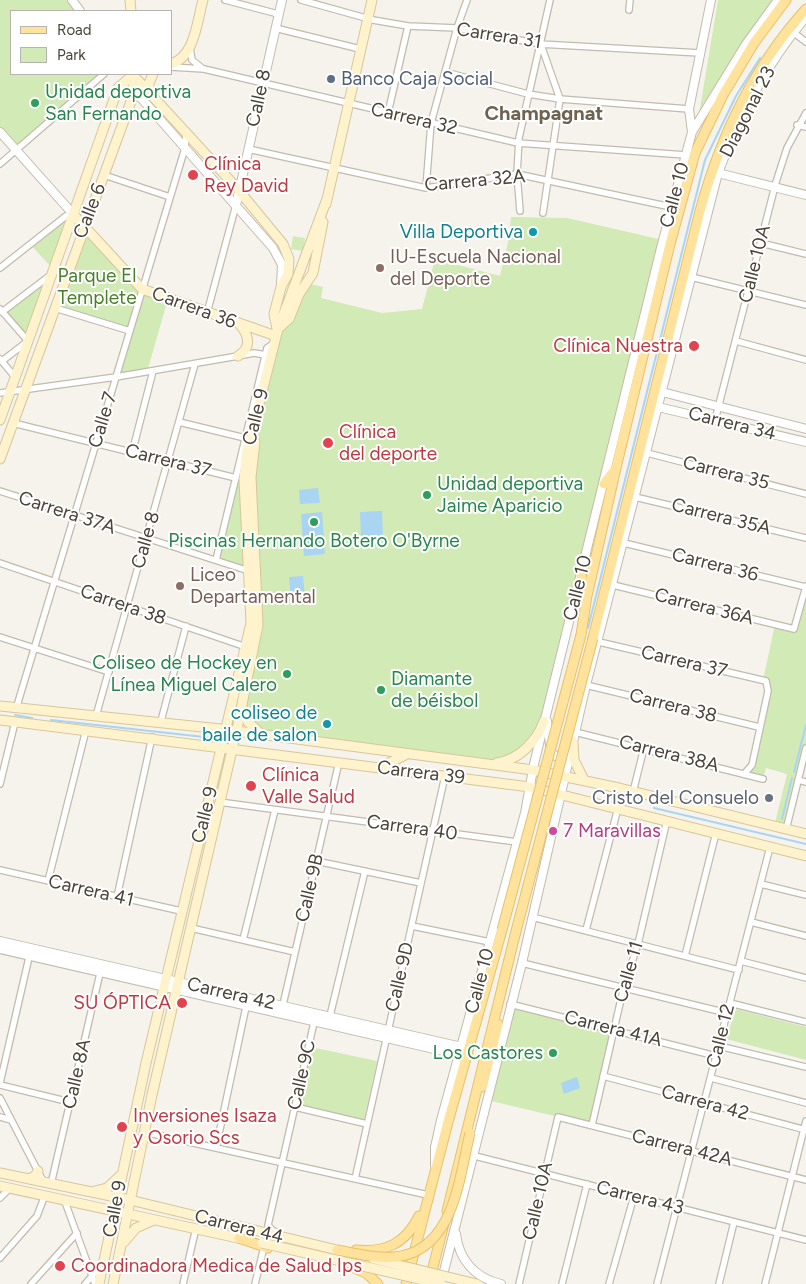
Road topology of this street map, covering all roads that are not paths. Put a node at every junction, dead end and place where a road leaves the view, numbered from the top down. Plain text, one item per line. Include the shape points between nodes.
1 (203, 0) edge
2 (225, 0) edge
3 (282, 0) edge
4 (301, 0) edge
5 (372, 0) edge
6 (467, 0) edge
7 (550, 0) edge
8 (630, 0) edge
9 (711, 0) edge
10 (778, 0) edge
11 (786, 0) edge
12 (806, 9) edge
13 (629, 10) dead end
14 (278, 14) junction
15 (806, 17) edge
16 (367, 19) junction
17 (408, 26) junction
18 (275, 28) junction
19 (457, 28) junction
20 (793, 32) junction
21 (751, 42) junction
22 (806, 42) edge
23 (540, 44) junction
24 (190, 48) junction
25 (360, 49) junction
26 (700, 53) junction
27 (172, 64) edge
28 (172, 65) edge
29 (204, 70) junction
30 (444, 72) junction
31 (103, 75) edge
32 (132, 75) edge
33 (133, 75) edge
34 (134, 75) edge
35 (153, 75) edge
36 (262, 83) junction
37 (118, 88) junction
38 (148, 92) junction
39 (134, 93) junction
40 (528, 94) junction
41 (560, 99) junction
42 (348, 104) junction
43 (689, 110) junction
44 (388, 113) junction
45 (806, 113) edge
46 (430, 123) junction
47 (797, 125) junction
48 (806, 127) edge
49 (185, 131) junction
50 (0, 132) edge
51 (692, 132) junction
52 (518, 143) junction
53 (554, 146) junction
54 (185, 148) junction
55 (248, 149) junction
56 (15, 151) junction
57 (686, 155) junction
58 (0, 164) edge
59 (334, 167) junction
60 (718, 173) junction
61 (517, 174) junction
62 (104, 175) junction
63 (549, 180) junction
64 (775, 187) junction
65 (426, 188) junction
66 (239, 191) junction
67 (806, 195) edge
68 (170, 197) junction
69 (236, 205) junction
70 (675, 208) junction
71 (520, 211) dead end
72 (543, 213) dead end
73 (704, 213) junction
74 (73, 214) junction
75 (84, 226) junction
76 (761, 243) junction
77 (663, 252) junction
78 (806, 254) edge
79 (0, 268) edge
80 (53, 273) junction
81 (691, 277) junction
82 (281, 287) junction
83 (142, 289) junction
84 (748, 291) junction
85 (806, 305) edge
86 (55, 308) junction
87 (1, 311) edge
88 (207, 313) junction
89 (239, 325) junction
90 (130, 331) junction
91 (276, 336) junction
92 (28, 341) junction
93 (736, 341) junction
94 (266, 355) junction
95 (238, 356) junction
96 (1, 360) edge
97 (806, 360) edge
98 (195, 364) junction
99 (153, 371) junction
100 (15, 377) junction
101 (116, 377) junction
102 (25, 390) junction
103 (10, 392) junction
104 (662, 392) junction
105 (0, 393) edge
106 (718, 406) junction
107 (658, 407) junction
108 (0, 420) edge
109 (715, 420) junction
110 (179, 422) junction
111 (13, 423) junction
112 (806, 429) edge
113 (245, 438) junction
114 (806, 442) edge
115 (96, 444) junction
116 (132, 452) junction
117 (647, 453) junction
118 (0, 459) edge
119 (168, 462) junction
120 (616, 468) junction
121 (236, 478) junction
122 (604, 484) junction
123 (0, 491) edge
124 (806, 494) edge
125 (635, 497) junction
126 (249, 508) junction
127 (74, 515) junction
128 (147, 538) junction
129 (806, 538) edge
130 (624, 543) junction
131 (216, 560) junction
132 (0, 563) edge
133 (249, 571) junction
134 (581, 575) junction
135 (54, 582) junction
136 (806, 587) edge
137 (612, 589) junction
138 (587, 596) junction
139 (128, 607) junction
140 (600, 612) junction
141 (186, 626) junction
142 (0, 636) edge
143 (598, 638) junction
144 (246, 647) junction
145 (34, 648) junction
146 (110, 672) junction
147 (586, 685) junction
148 (241, 705) junction
149 (0, 706) edge
150 (16, 708) junction
151 (35, 710) junction
152 (547, 711) junction
153 (96, 716) junction
154 (0, 720) edge
155 (544, 721) junction
156 (15, 722) junction
157 (160, 722) junction
158 (44, 726) junction
159 (759, 727) junction
160 (226, 729) junction
161 (86, 730) junction
162 (236, 731) junction
163 (575, 732) junction
164 (261, 735) junction
165 (152, 737) junction
166 (222, 746) junction
167 (571, 746) junction
168 (232, 748) junction
169 (644, 748) junction
170 (806, 748) edge
171 (407, 754) junction
172 (339, 762) junction
173 (490, 764) junction
174 (380, 767) junction
175 (533, 770) junction
176 (545, 772) junction
177 (745, 773) junction
178 (445, 776) junction
179 (564, 776) junction
180 (763, 779) dead end
181 (584, 780) junction
182 (798, 780) junction
183 (806, 782) edge
184 (0, 784) edge
185 (530, 787) junction
186 (633, 792) junction
187 (560, 793) junction
188 (219, 802) junction
189 (618, 808) junction
190 (275, 810) junction
191 (525, 813) junction
192 (326, 817) junction
193 (667, 820) junction
194 (553, 823) junction
195 (786, 830) junction
196 (433, 831) junction
197 (804, 832) edge
198 (716, 833) junction
199 (517, 842) junction
200 (770, 847) junction
201 (806, 856) edge
202 (316, 861) junction
203 (0, 870) edge
204 (365, 871) junction
205 (48, 881) junction
206 (421, 883) junction
207 (761, 884) junction
208 (806, 895) edge
209 (117, 896) junction
210 (181, 911) junction
211 (532, 917) junction
212 (751, 922) junction
213 (412, 926) junction
214 (191, 928) junction
215 (586, 930) junction
216 (806, 936) edge
217 (243, 940) junction
218 (0, 941) edge
219 (490, 942) junction
220 (638, 944) junction
221 (0, 949) edge
222 (31, 952) junction
223 (295, 952) junction
224 (685, 956) junction
225 (741, 961) junction
226 (522, 963) junction
227 (508, 965) junction
228 (487, 967) junction
229 (101, 968) junction
230 (738, 970) junction
231 (806, 978) edge
232 (166, 982) junction
233 (177, 986) junction
234 (624, 986) junction
235 (247, 1002) junction
236 (730, 1003) junction
237 (510, 1004) junction
238 (282, 1010) junction
239 (727, 1013) junction
240 (315, 1017) junction
241 (329, 1020) junction
242 (806, 1022) edge
243 (614, 1029) junction
244 (387, 1034) junction
245 (164, 1046) junction
246 (462, 1046) junction
247 (719, 1046) junction
248 (460, 1055) junction
249 (716, 1056) junction
250 (146, 1063) junction
251 (806, 1067) edge
252 (144, 1074) junction
253 (603, 1076) junction
254 (711, 1078) junction
255 (0, 1084) edge
256 (152, 1095) junction
257 (0, 1098) edge
258 (70, 1102) junction
259 (704, 1102) junction
260 (806, 1103) edge
261 (295, 1107) junction
262 (0, 1117) edge
263 (558, 1117) joint
264 (11, 1120) junction
265 (806, 1121) edge
266 (367, 1124) junction
267 (592, 1125) junction
268 (805, 1130) edge
269 (144, 1132) junction
270 (216, 1148) junction
271 (692, 1150) junction
272 (475, 1156) junction
273 (282, 1163) junction
274 (38, 1171) junction
275 (0, 1173) edge
276 (122, 1173) junction
277 (545, 1173) junction
278 (434, 1174) junction
279 (792, 1176) junction
280 (29, 1179) junction
281 (355, 1179) junction
282 (806, 1180) edge
283 (47, 1183) junction
284 (587, 1184) junction
285 (0, 1186) edge
286 (10, 1188) junction
287 (86, 1191) junction
288 (44, 1195) junction
289 (428, 1196) junction
290 (634, 1196) junction
291 (0, 1198) edge
292 (117, 1198) junction
293 (64, 1199) junction
294 (130, 1200) junction
295 (677, 1207) junction
296 (115, 1210) junction
297 (128, 1213) junction
298 (157, 1219) junction
299 (734, 1222) junction
300 (457, 1224) junction
301 (196, 1228) junction
302 (266, 1229) junction
303 (77, 1233) junction
304 (778, 1233) junction
305 (806, 1240) edge
306 (263, 1245) junction
307 (122, 1247) junction
308 (337, 1250) junction
309 (356, 1250) joint
310 (0, 1258) edge
311 (104, 1263) junction
312 (93, 1275) junction
313 (31, 1284) edge
314 (85, 1284) edge
315 (95, 1284) edge
316 (99, 1284) edge
317 (113, 1284) edge
318 (183, 1284) edge
319 (254, 1284) edge
320 (378, 1284) edge
321 (406, 1284) edge
322 (429, 1284) edge
323 (441, 1284) edge
324 (477, 1284) edge
325 (501, 1284) edge
326 (519, 1284) edge
327 (562, 1284) edge
328 (610, 1284) edge
329 (657, 1284) edge
330 (719, 1284) edge
331 (765, 1284) edge

1 - 24 main road
2 - 14 street
3 - 14 street, Calle 8
4 - 16 street, Carrera 31
5 - 16 main road, Calle 9
6 - 19 street
7 - 23 street
8 - 13 street
9 - 26 street, Calle 10
10 - 21 street, Diagonal 23
11 - 21 main road
12 - 73 main road via 769,55 738,106 716,156
14 - 18 street, Calle 8
15 - 20 street, Diagonal 23
16 - 17 street, Carrera 31
16 - 25 main road, Calle 9
17 - 19 street, Carrera 31
17 - 44 street
18 - 25 street
18 - 36 street, Calle 8
19 - 23 street, Carrera 31
19 - 30 street
20 - 22 street
20 - 60 street, Diagonal 23 via 744,112
21 - 51 street, Diagonal 23
21 - 70 main road via 705,129
23 - 26 street, Carrera 31
23 - 40 street
23 - 41 street
24 - 27 main road via 183,58
24 - 29 street via 192,60
25 - 42 main road, Calle 9
26 - 43 street, Calle 10
28 - 29 street, Carrera 32
29 - 36 street, Carrera 32
30 - 40 street
30 - 46 street
31 - 56 street
32 - 37 main road, Calle 6
33 - 39 main road, Calle 6
34 - 38 main road
35 - 38 main road
36 - 42 street, Carrera 32
36 - 55 street, Calle 8
37 - 39 street
37 - 74 main road, Calle 6
38 - 49 main road
39 - 54 street
39 - 62 main road, Calle 6
40 - 41 street
40 - 52 street
41 - 43 street
41 - 53 street
42 - 44 street, Carrera 32
42 - 59 main road, Calle 9
43 - 51 street, Calle 10
44 - 46 street, Carrera 32
45 - 47 street, Calle 10A
46 - 52 street, Carrera 32
46 - 65 street
47 - 48 street
47 - 64 street, Calle 10A
49 - 54 street, Calle 7
49 - 66 main road
50 - 56 street, Carrera 36
51 - 57 street, Calle 10
52 - 53 street, Carrera 32
52 - 61 street
53 - 57 street, Carrera 32
53 - 63 street
54 - 68 street, Calle 7
54 - 69 street
55 - 59 street, Carrera 32A
55 - 66 street, Calle 8
56 - 58 street
56 - 74 street, Carrera 36
57 - 70 street, Calle 10
59 - 65 street, Carrera 32A
59 - 91 main road, Calle 9 via 327,199
60 - 64 street
60 - 73 street, Diagonal 23
61 - 63 street, Carrera 32A
61 - 65 street, Carrera 32A
61 - 71 street
62 - 68 street
62 - 75 main road, Calle 6
63 - 70 street, Carrera 32A
63 - 72 street
64 - 67 street
64 - 76 street, Calle 10A
66 - 69 street, Calle 8
66 - 82 main road via 287,252 288,274
68 - 83 street, Calle 7
69 - 82 street via 278,256 283,273
69 - 88 street, Calle 8
70 - 77 street, Calle 10
70 - 77 main road, Calle 10 via 670,244
73 - 81 street, Calle 10
73 - 140 main road, Calle 10
74 - 75 main road, Carrera 36
74 - 79 street via 66,216
74 - 80 main road, Calle 6
75 - 83 main road, Carrera 36
75 - 86 main road, Calle 6
76 - 78 street
76 - 84 street, Calle 10A
77 - 120 main road, Calle 10
77 - 122 street, Calle 10
80 - 87 street
80 - 92 main road, Calle 6
81 - 84 street
81 - 104 street, Calle 10
82 - 91 main road via 274,314
83 - 88 main road, Carrera 36
83 - 90 street, Calle 7
84 - 85 street
84 - 93 street, Calle 10A
86 - 90 street
86 - 102 main road, Calle 6
87 - 92 street
88 - 89 main road, Carrera 36
89 - 91 main road, Carrera 36
89 - 95 main road via 247,334 248,342
90 - 101 street, Calle 7
91 - 94 street, Calle 9
91 - 126 main road, Calle 9 via 246,455 244,480
92 - 96 street
92 - 100 main road, Calle 6
93 - 97 street
93 - 106 street, Calle 10A
94 - 95 street
94 - 113 street, Calle 9
95 - 98 street
96 - 100 street
98 - 99 street
98 - 110 street, Calle 8
99 - 101 street
99 - 116 street
100 - 103 main road, Calle 6
101 - 102 street
101 - 115 street, Calle 7
102 - 103 street
102 - 111 main road, Calle 6
103 - 105 street
103 - 108 main road, Calle 6
104 - 106 street, Carrera 34
104 - 107 street, Calle 10
106 - 109 street, Calle 10A
106 - 112 street, Carrera 34
107 - 109 street, Carrera 34
107 - 117 street, Calle 10
109 - 114 street, Carrera 34
110 - 113 street
110 - 119 street, Calle 8
111 - 115 street, Carrera 37
111 - 118 main road, Calle 6
113 - 121 street, Calle 9
115 - 116 street, Carrera 37
115 - 127 street, Calle 7
116 - 119 street, Carrera 37
117 - 124 street, Carrera 35
117 - 125 street, Calle 10
119 - 121 street, Carrera 37
119 - 128 street, Calle 8
120 - 122 main road
120 - 138 main road, Calle 10
121 - 131 street, Calle 9
122 - 134 street, Calle 10
123 - 127 street, Carrera 37A
125 - 129 street, Carrera 35A
125 - 130 street, Calle 10
126 - 133 main road, Calle 9
126 - 148 main road, Calle 9 via 259,617
127 - 128 street, Carrera 37A
127 - 135 street, Calle 7
128 - 131 street, Carrera 37A
128 - 139 street, Calle 8
130 - 136 street, Carrera 36
130 - 137 street, Calle 10
131 - 133 street, Carrera 37A
132 - 135 street, Carrera 38
133 - 144 main road, Calle 9 via 252,616
134 - 138 main road
134 - 152 street, Calle 10
135 - 139 street, Carrera 38
135 - 145 street, Calle 7
136 - 137 street, Carrera 36A via 794,630
137 - 140 main road
137 - 143 street, Calle 10
138 - 228 main road, Calle 10, bridge via 581,635 502,930
139 - 141 street, Carrera 38
139 - 146 street, Calle 8
140 - 143 main road, Calle 10
141 - 144 street, Carrera 38
141 - 157 street
142 - 145 street
143 - 147 street, Calle 10
143 - 159 street, Carrera 37 via 666,659 763,680 768,683
143 - 227 main road, Calle 10, bridge
144 - 160 main road, Calle 9
145 - 146 street
145 - 150 street, Calle 7
146 - 153 street, Calle 8
147 - 159 street, Carrera 38
147 - 163 street, Calle 10
148 - 162 main road, Calle 9
148 - 164 main road via 248,722
149 - 150 main road, Carrera 39
150 - 151 main road, Carrera 39
151 - 153 main road, Carrera 39
151 - 158 main road
152 - 155 street, Calle 10
152 - 167 street via 550,752 559,757
153 - 157 main road, Carrera 39
154 - 156 main road, Carrera 39
155 - 173 main road via 535,739 521,753 502,763
155 - 175 street, Calle 10
156 - 158 main road, Carrera 39
156 - 184 street
157 - 160 main road, Carrera 39
158 - 161 main road, Carrera 39
159 - 177 street via 752,765
160 - 162 main road, Carrera 39
160 - 166 main road, Calle 9
161 - 165 main road, Carrera 39
161 - 205 street
162 - 164 main road, Carrera 39
162 - 168 main road, Calle 9
163 - 167 street, Calle 10
163 - 169 street, Carrera 38A
164 - 171 main road, Carrera 39
165 - 166 main road, Carrera 39
165 - 209 street
166 - 168 main road, Carrera 39
166 - 210 main road, Calle 9
167 - 179 street, Calle 10
167 - 181 main road
168 - 172 main road, Carrera 39
168 - 188 main road, Calle 9
169 - 177 street, Carrera 38A
169 - 186 street
170 - 182 street
171 - 173 main road, Carrera 39
171 - 174 main road
172 - 174 main road, Carrera 39
172 - 192 street, Calle 9B
173 - 175 main road, Carrera 39
174 - 178 main road, Carrera 39
175 - 176 main road, Carrera 39
175 - 185 street, Calle 10
176 - 179 main road, Carrera 39
176 - 187 main road via 555,778
177 - 180 street, Carrera 38A
178 - 185 main road, Carrera 39
178 - 196 street, Calle 9D
179 - 181 main road, Carrera 39
179 - 187 street, Calle 10
181 - 186 main road, Carrera 39
182 - 183 street
182 - 195 street
185 - 187 main road, Carrera 39
185 - 191 street, Calle 10
186 - 195 main road, Carrera 39
187 - 189 main road, Carrera 39
187 - 194 street, Calle 10
188 - 190 street, Carrera 40
188 - 214 main road, Calle 9
189 - 193 main road, Carrera 39
189 - 215 street
190 - 192 street, Carrera 40
190 - 217 street
191 - 194 street via 531,805 541,803 550,809
191 - 199 street, Calle 10
192 - 196 street, Carrera 40
192 - 202 street, Calle 9B
193 - 198 main road, Carrera 39
193 - 220 street, Calle 11
194 - 211 street, Calle 10
195 - 197 main road, Carrera 39
196 - 199 street, Carrera 40
196 - 206 street, Calle 9D
198 - 200 main road, Carrera 39
198 - 224 street
199 - 219 street, Calle 10
200 - 201 main road, Carrera 39
200 - 207 street, Calle 12
202 - 204 street
202 - 223 street, Calle 9B
203 - 205 street, Carrera 41
204 - 206 street
204 - 241 street, Calle 9C
205 - 209 street, Carrera 41
206 - 213 street, Calle 9D
207 - 208 street
207 - 212 street, Calle 12
209 - 210 street, Carrera 41
210 - 232 main road, Calle 9
211 - 215 street
211 - 226 street, Calle 10
212 - 216 street
212 - 225 street, Calle 12
213 - 219 street
213 - 244 street, Calle 9D
214 - 217 street
214 - 233 main road, Calle 9
215 - 220 street
217 - 223 street
218 - 222 street, Carrera 42
219 - 228 street, Calle 10
220 - 224 street
220 - 234 street, Calle 11
221 - 222 street, Carrera 42
222 - 229 street, Carrera 42
222 - 255 street
223 - 238 street, Calle 9B
224 - 230 street
225 - 230 street, Calle 12
225 - 231 street
226 - 234 street
226 - 237 street, Calle 10
227 - 308 main road, bridge via 507,989 448,1218 432,1241 417,1252 394,1257
227 - 322 main road, Calle 10
228 - 246 street, Calle 10
228 - 278 main road, Calle 10
229 - 232 street, Carrera 42
229 - 258 street, Calle 8A
230 - 236 street, Calle 12
232 - 233 street, Carrera 42
232 - 250 main road, Calle 9
233 - 235 street, Carrera 42
233 - 245 main road, Calle 9
234 - 239 street
234 - 243 street, Calle 11
235 - 238 street, Carrera 42
235 - 270 street
236 - 239 street, Calle 12
236 - 242 street
237 - 243 street, Carrera 41A
237 - 272 street, Calle 10
238 - 240 street, Carrera 42
239 - 247 street, Calle 12
240 - 241 street, Carrera 42
240 - 261 street, Calle 9C
241 - 244 street, Carrera 42
243 - 249 street, Carrera 41A
243 - 253 street, Calle 11
244 - 246 street, Carrera 42
244 - 248 street, Carrera 42
244 - 266 street, Calle 9D
245 - 250 main road
245 - 256 main road, Calle 9
246 - 248 street, Calle 10
247 - 249 street, Calle 12
247 - 251 street
248 - 278 street, Calle 10 via 435,1147
249 - 254 street, Calle 12
250 - 252 main road, Calle 9
252 - 256 main road
252 - 276 main road, Calle 9
253 - 259 street, Carrera 42
253 - 267 street, Calle 11
254 - 259 street, Calle 12
254 - 260 street
255 - 258 street
256 - 269 main road, Calle 9
257 - 264 street
258 - 283 street, Calle 8A
259 - 268 street, Carrera 42
259 - 271 street, Calle 12
261 - 266 street
261 - 273 street, Calle 9C
262 - 264 street
263 - 267 street, Carrera 42A
263 - 277 street, Calle 10A
264 - 274 street
265 - 268 street
266 - 281 street, Calle 9D
267 - 271 street, Carrera 42A
268 - 279 street
269 - 270 street
269 - 294 main road, Calle 9
270 - 273 street
271 - 279 street, Carrera 42A
271 - 295 street, Calle 12
272 - 277 street, Carrera 43
272 - 300 street, Calle 10
273 - 281 street
273 - 302 street, Calle 9C
274 - 280 main road
274 - 283 street
275 - 280 main road, Carrera 44
276 - 287 main road via 107,1188
276 - 292 main road, Calle 9
277 - 284 street, Carrera 43
277 - 326 street, Calle 10A
278 - 289 main road, Calle 10
279 - 282 street, Carrera 42A
279 - 304 street
280 - 283 main road, Carrera 44
281 - 289 street
283 - 287 main road, Carrera 44
284 - 290 street, Carrera 43
284 - 327 street
285 - 286 main road, Carrera 44
286 - 288 main road, Carrera 44
286 - 291 street
287 - 292 main road, Carrera 44
288 - 293 main road, Carrera 44
288 - 310 street via 37,1216
289 - 309 main road via 414,1226 400,1242 380,1250
289 - 321 main road, Calle 10
290 - 295 street, Carrera 43
290 - 328 street
292 - 294 main road, Carrera 44
292 - 296 main road, Calle 9
293 - 296 main road, Carrera 44
293 - 303 street
294 - 297 main road, Calle 9
294 - 302 main road, Carrera 44 via 236,1226
295 - 299 street, Carrera 43
295 - 329 street, Calle 12
296 - 297 main road, Carrera 44
296 - 311 main road, Calle 9
297 - 298 main road, Carrera 44
297 - 307 main road, Calle 9
298 - 301 main road, Carrera 44
298 - 307 main road via 136,1228
299 - 304 street, Carrera 43
299 - 330 street
300 - 323 street, Calle 10
300 - 325 street via 458,1243 467,1264 485,1280
301 - 306 main road, Carrera 44
301 - 318 street
302 - 308 main road, Carrera 44
302 - 309 street, Carrera 44
303 - 312 street
303 - 313 street
304 - 305 street, Carrera 43
304 - 331 street
306 - 319 street
306 - 320 main road via 353,1267
306 - 323 main road, Carrera 44, bridge
307 - 317 main road, Calle 9
308 - 324 main road, Carrera 44, bridge
311 - 312 street
311 - 316 main road, Calle 9
312 - 314 street
312 - 315 street

